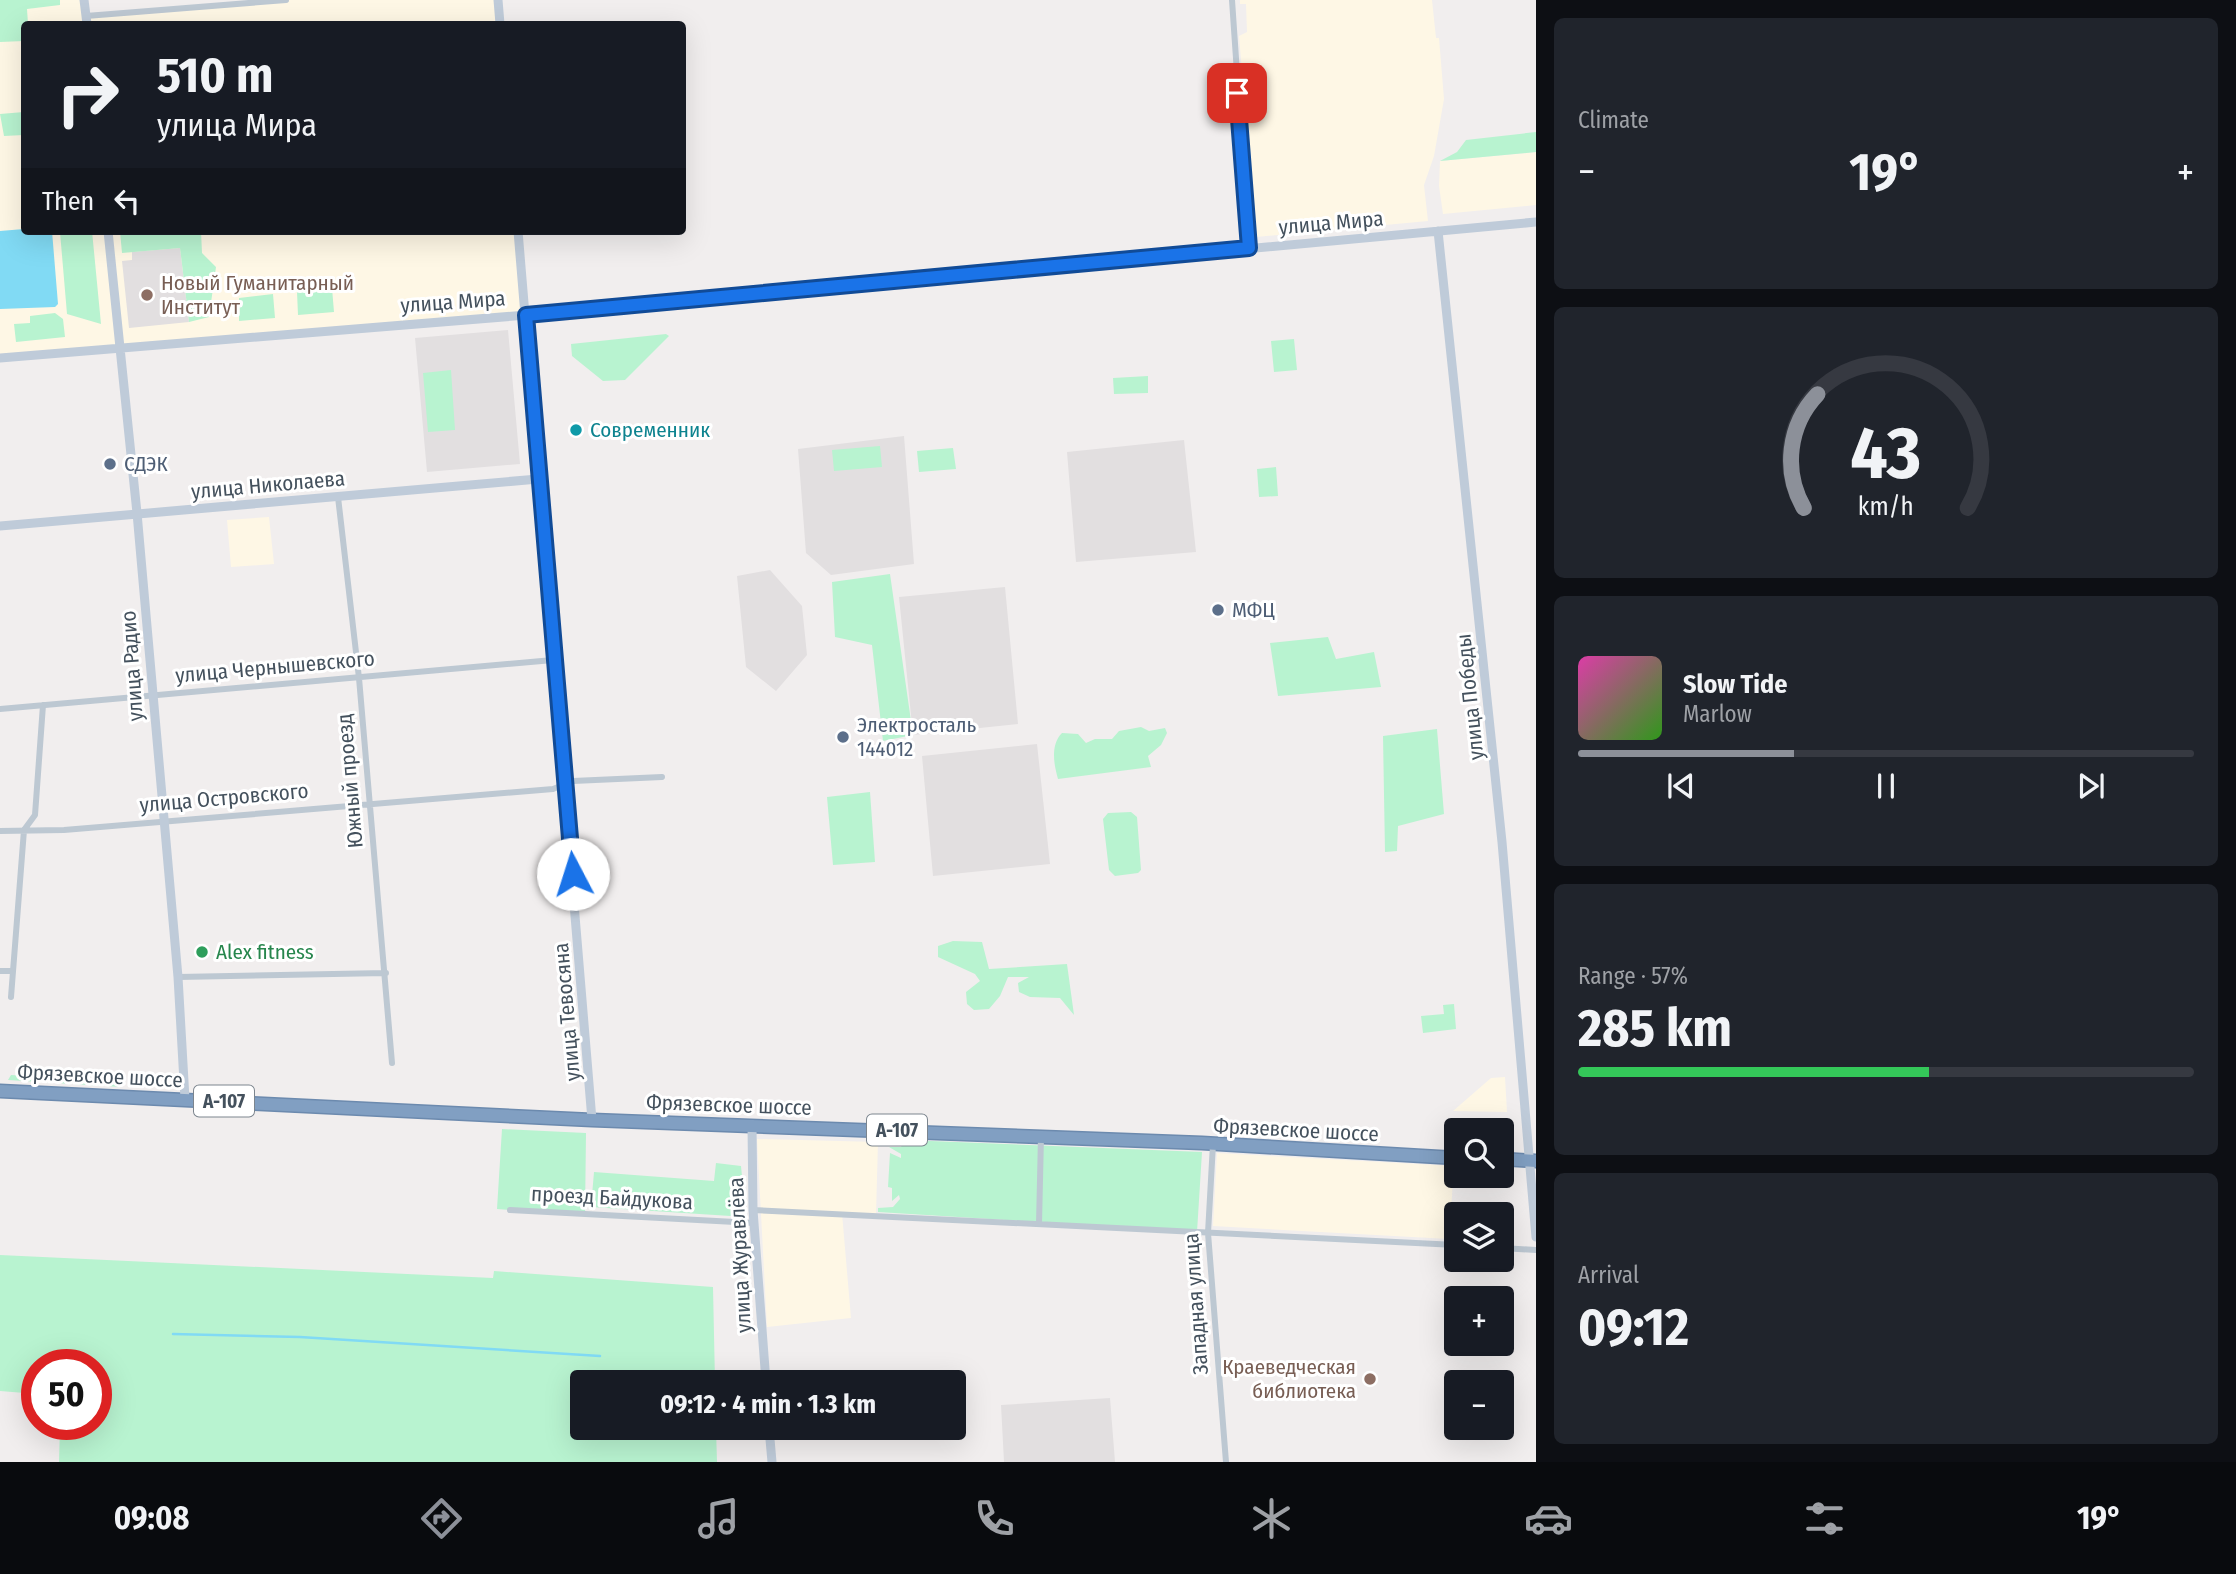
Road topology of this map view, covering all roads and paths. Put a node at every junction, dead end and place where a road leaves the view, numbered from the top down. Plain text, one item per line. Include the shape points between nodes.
1 (84, 0) edge
2 (286, 0) edge
3 (498, 0) edge
4 (1232, 0) edge
5 (86, 20) edge
6 (500, 21) edge
7 (1536, 222) edge
8 (1438, 231) junction
9 (108, 235) edge
10 (518, 235) edge
11 (1249, 248) junction
12 (526, 315) junction
13 (121, 347) junction
14 (0, 358) edge
15 (538, 479) junction
16 (338, 496) junction
17 (137, 513) junction
18 (0, 526) edge
19 (552, 660) junction
20 (359, 678) junction
21 (151, 695) junction
22 (43, 705) junction
23 (0, 709) edge
24 (662, 777) dead end
25 (565, 783) junction
26 (370, 804) junction
27 (162, 820) junction
28 (24, 830) junction
29 (0, 831) edge
30 (0, 971) edge
31 (13, 971) junction
32 (386, 973) junction
33 (178, 977) junction
34 (11, 997) dead end
35 (393, 1063) dead end
36 (0, 1091) edge
37 (185, 1099) junction
38 (592, 1120) junction
39 (752, 1125) junction
40 (1041, 1136) junction
41 (1213, 1144) junction
42 (1444, 1157) edge
43 (1514, 1160) edge
44 (1534, 1162) edge
45 (510, 1210) dead end
46 (753, 1210) junction
47 (754, 1223) junction
48 (1039, 1224) junction
49 (1208, 1233) junction
50 (1536, 1237) edge
51 (1444, 1244) edge
52 (1514, 1249) edge
53 (1536, 1250) edge
54 (765, 1370) edge
55 (770, 1440) edge
56 (772, 1462) edge
57 (1226, 1462) edge

1 - 5 main road
2 - 5 street
3 - 6 main road
4 - 11 street
7 - 8 main road, улица Мира
8 - 11 main road, улица Мира
8 - 44 main road, улица Победы
9 - 13 main road, улица Радио
10 - 12 main road, улица Тевосяна
11 - 12 main road, улица Мира
12 - 13 main road, улица Мира
12 - 15 main road, улица Тевосяна
13 - 14 main road, улица Мира
13 - 17 main road, улица Радио
15 - 16 main road, улица Николаева
15 - 19 main road, улица Тевосяна
16 - 17 main road, улица Николаева
16 - 20 street, Южный проезд
17 - 18 main road, улица Николаева
17 - 21 main road, улица Радио
19 - 20 street, улица Чернышевского
19 - 25 main road, улица Тевосяна
20 - 21 street, улица Чернышевского
20 - 26 street, Южный проезд
21 - 22 street, улица Чернышевского
21 - 27 main road, улица Радио
22 - 23 street, улица Чернышевского
22 - 28 street via 35,815
24 - 25 street
25 - 26 street, улица Островского via 553,789
25 - 38 main road, улица Тевосяна
26 - 27 street, улица Островского
26 - 32 street, Южный проезд
27 - 28 street, улица Островского
27 - 33 main road, улица Радио
28 - 29 street, улица Островского
28 - 31 street
30 - 31 street
31 - 34 street
32 - 33 street
32 - 35 street, Южный проезд
33 - 37 main road, улица Радио
36 - 37 highway, Фрязевское шоссе / А-107
37 - 38 highway, Фрязевское шоссе / А-107
38 - 39 highway, Фрязевское шоссе / А-107
39 - 40 highway, Фрязевское шоссе / А-107
39 - 46 main road, улица Журавлёва
40 - 41 highway, Фрязевское шоссе / А-107
40 - 48 street
41 - 42 highway, Фрязевское шоссе / А-107
41 - 49 street, Западная улица
43 - 44 highway
44 - 50 main road, улица Победы
45 - 47 street, проезд Байдукова
46 - 47 main road, улица Журавлёва
46 - 48 street
47 - 54 main road, улица Журавлёва
48 - 49 street
49 - 51 street
49 - 57 street, Западная улица
52 - 53 street
55 - 56 main road

